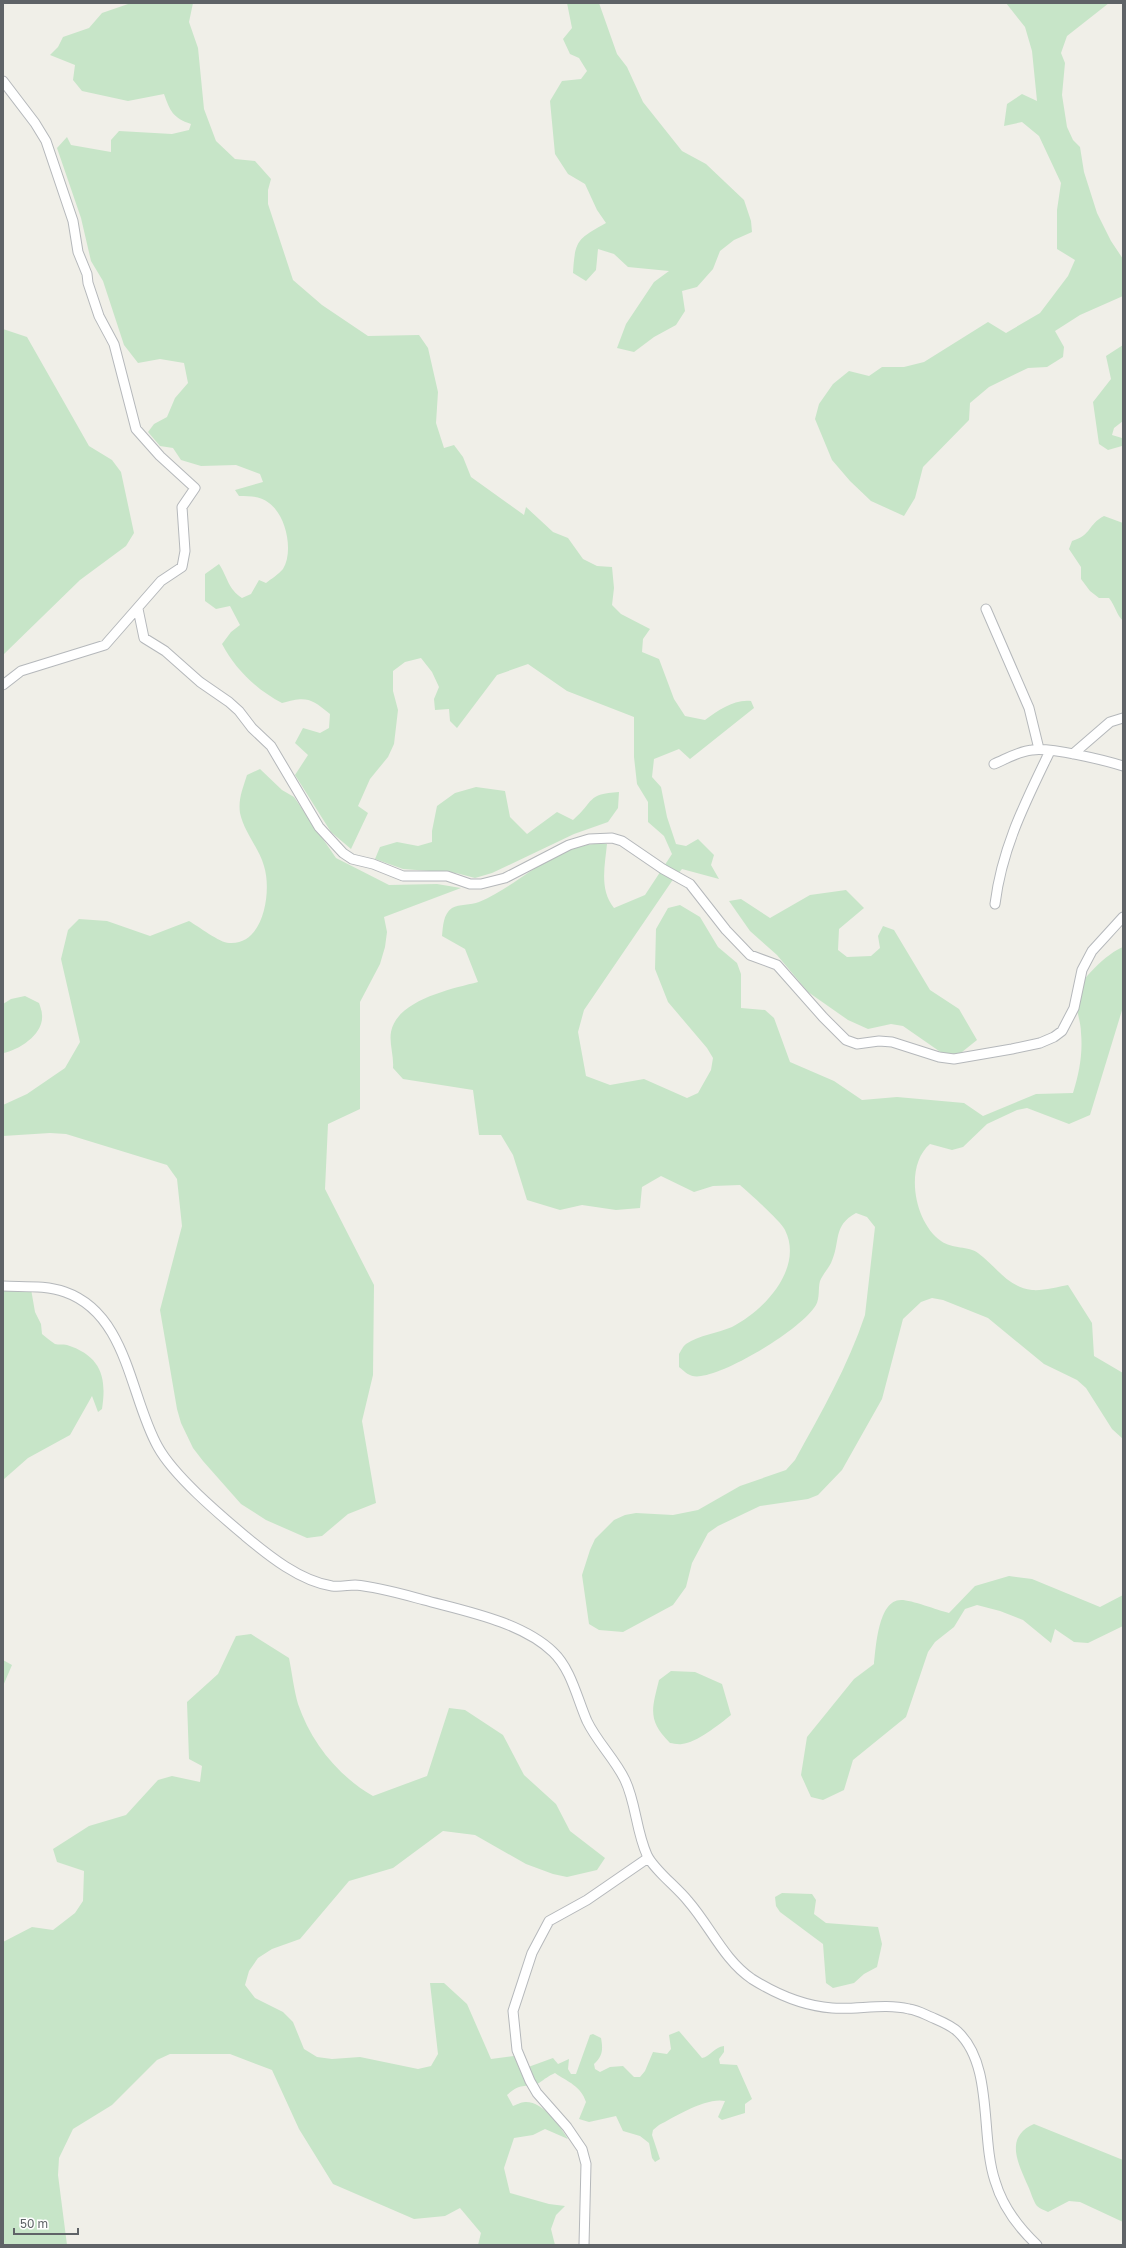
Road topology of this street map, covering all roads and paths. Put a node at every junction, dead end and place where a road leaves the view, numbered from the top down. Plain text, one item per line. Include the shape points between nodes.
1 (3, 81) edge
2 (138, 609) junction
3 (986, 609) dead end
4 (3, 685) edge
5 (1123, 718) edge
6 (1039, 749) junction
7 (1050, 751) junction
8 (1073, 754) junction
9 (994, 764) dead end
10 (1123, 766) edge
11 (995, 904) dead end
12 (1123, 918) edge
13 (3, 1286) edge
14 (648, 1858) junction
15 (584, 2245) edge
16 (1037, 2245) edge

1 - 2 street via 46,141 73,221 78,252 99,316 114,344 136,429 160,456 195,488 182,507 182,567 161,581
2 - 4 street via 105,645 21,671
2 - 12 street via 144,638 165,651 200,682 239,711 271,746 319,827 352,859 403,876 447,876 470,884 481,884 505,878 569,845 589,839 612,838 622,841 690,884 726,930 750,955 777,964 846,1040 857,1044 892,1042 939,1057 954,1059 1040,1043 1054,1037 1062,1031 1074,1008 1082,970 1092,951
3 - 6 street via 1029,708
5 - 8 street via 1105,726
6 - 7 street
6 - 9 street via 1023,752
7 - 8 street
7 - 11 street via 1011,837 999,872
8 - 10 street
13 - 14 street via 48,1288 66,1292 84,1302 101,1318 122,1353 145,1418 160,1451 207,1502 281,1564 303,1576 332,1586 356,1585 461,1609 513,1627 539,1640 554,1652 563,1664 589,1724 626,1781
14 - 15 street via 587,1900 549,1921 532,1953 513,2011 517,2050 530,2081 582,2149 586,2164
14 - 16 street via 688,1900 728,1957 746,1974 779,1995 829,2008 886,2006 910,2009 957,2030 974,2052 995,2183 1020,2228

